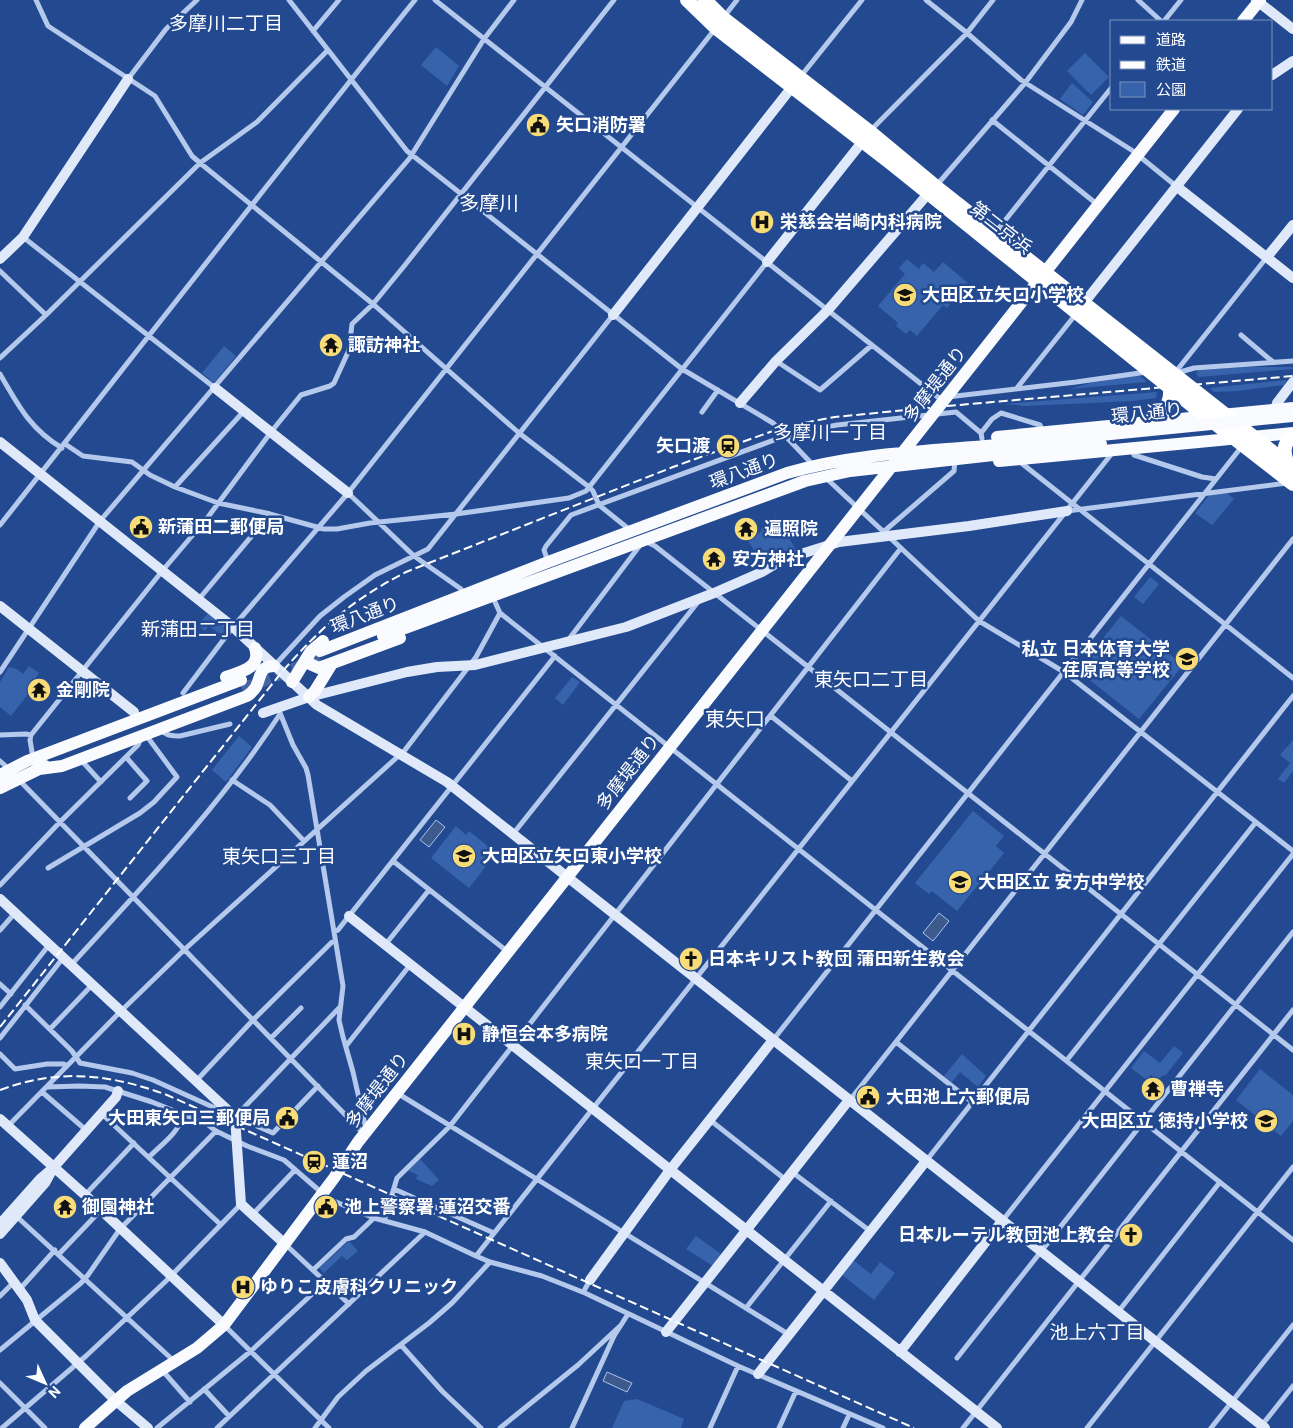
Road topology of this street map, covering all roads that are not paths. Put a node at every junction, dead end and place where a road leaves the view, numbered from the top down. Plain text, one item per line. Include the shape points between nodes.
1 (36, 0) edge
2 (197, 0) edge
3 (289, 0) edge
4 (339, 0) edge
5 (415, 0) edge
6 (434, 0) edge
7 (514, 0) edge
8 (614, 0) edge
9 (687, 0) edge
10 (705, 0) edge
11 (737, 0) edge
12 (862, 0) edge
13 (926, 0) edge
14 (993, 0) edge
15 (1082, 0) edge
16 (1138, 0) edge
17 (1181, 0) edge
18 (1258, 1) edge
19 (1161, 20) edge
20 (1163, 20) edge
21 (1244, 20) edge
22 (720, 23) junction
23 (1293, 29) edge
24 (313, 32) junction
25 (967, 33) junction
26 (484, 39) junction
27 (328, 50) junction
28 (1293, 61) edge
29 (1273, 74) edge
30 (128, 79) junction
31 (351, 79) junction
32 (795, 83) junction
33 (1025, 83) junction
34 (545, 86) junction
35 (1110, 89) edge
36 (1173, 110) edge
37 (1237, 110) edge
38 (992, 120) junction
39 (1084, 121) junction
40 (866, 136) junction
41 (622, 148) junction
42 (412, 155) junction
43 (1138, 155) junction
44 (200, 163) junction
45 (1049, 166) junction
46 (1176, 186) junction
47 (932, 190) junction
48 (460, 193) junction
49 (1098, 205) junction
50 (252, 206) junction
51 (698, 208) junction
52 (1293, 224) edge
53 (995, 233) junction
54 (23, 237) junction
55 (537, 254) junction
56 (1267, 257) junction
57 (0, 259) edge
58 (320, 261) junction
59 (767, 262) junction
60 (0, 271) edge
61 (1041, 277) junction
62 (1293, 278) edge
63 (80, 282) junction
64 (373, 304) junction
65 (1080, 308) junction
66 (828, 310) junction
67 (613, 315) junction
68 (46, 316) junction
69 (1241, 335) dead end
70 (149, 336) junction
71 (872, 345) junction
72 (0, 358) edge
73 (776, 361) junction
74 (1293, 361) edge
75 (1273, 362) junction
76 (682, 369) junction
77 (446, 370) junction
78 (1150, 371) junction
79 (0, 374) edge
80 (1171, 380) junction
81 (1291, 386) edge
82 (215, 388) junction
83 (1017, 388) junction
84 (718, 390) junction
85 (947, 396) junction
86 (740, 404) junction
87 (1293, 408) edge
88 (1275, 410) junction
89 (244, 411) junction
90 (702, 412) dead end
91 (932, 415) junction
92 (1224, 415) junction
93 (1206, 416) junction
94 (1293, 416) edge
95 (1144, 422) junction
96 (1293, 425) edge
97 (271, 432) junction
98 (1043, 432) junction
99 (519, 433) junction
100 (1278, 434) junction
101 (1293, 434) edge
102 (785, 436) junction
103 (981, 436) junction
104 (1243, 440) junction
105 (0, 442) edge
106 (64, 446) junction
107 (1133, 448) junction
108 (938, 449) junction
109 (1114, 450) junction
110 (1013, 452) junction
111 (903, 453) junction
112 (954, 460) junction
113 (813, 465) junction
114 (892, 466) junction
115 (144, 471) junction
116 (40, 474) junction
117 (1291, 475) edge
118 (824, 476) junction
119 (1216, 479) junction
120 (175, 487) junction
121 (589, 487) junction
122 (1206, 493) junction
123 (348, 494) junction
124 (218, 503) junction
125 (599, 505) junction
126 (1069, 507) junction
127 (858, 509) junction
128 (1081, 509) junction
129 (270, 514) junction
130 (456, 514) junction
131 (100, 521) junction
132 (379, 522) junction
133 (0, 525) edge
134 (318, 528) junction
135 (632, 531) junction
136 (882, 535) junction
137 (1293, 539) edge
138 (644, 540) junction
139 (829, 546) junction
140 (901, 548) junction
141 (414, 556) junction
142 (548, 562) junction
143 (1148, 564) junction
144 (163, 570) junction
145 (521, 579) junction
146 (461, 588) junction
147 (714, 593) junction
148 (199, 599) junction
149 (700, 599) junction
150 (0, 606) edge
151 (497, 607) junction
152 (979, 621) junction
153 (1225, 624) junction
154 (233, 627) junction
155 (28, 628) junction
156 (762, 631) junction
157 (566, 643) junction
158 (255, 648) junction
159 (545, 648) junction
160 (555, 656) junction
161 (324, 658) junction
162 (307, 659) junction
163 (470, 665) junction
164 (274, 666) junction
165 (808, 668) junction
166 (0, 672) edge
167 (83, 672) junction
168 (1064, 672) junction
169 (1293, 678) edge
170 (242, 680) junction
171 (258, 681) junction
172 (292, 682) junction
173 (183, 693) junction
174 (1293, 696) edge
175 (308, 698) junction
176 (616, 704) junction
177 (279, 711) junction
178 (134, 712) junction
179 (263, 713) dead end
180 (771, 716) junction
181 (230, 724) dead end
182 (160, 729) junction
183 (1141, 732) junction
184 (890, 733) junction
185 (143, 735) junction
186 (0, 736) edge
187 (32, 736) junction
188 (671, 747) junction
189 (401, 754) junction
190 (126, 757) junction
191 (80, 760) junction
192 (33, 763) junction
193 (3, 769) edge
194 (18, 779) junction
195 (232, 780) junction
196 (852, 781) junction
197 (101, 782) junction
198 (717, 784) junction
199 (452, 786) junction
200 (0, 788) edge
201 (1217, 792) junction
202 (968, 794) junction
203 (130, 798) dead end
204 (60, 822) junction
205 (1256, 822) junction
206 (318, 828) junction
207 (513, 834) junction
208 (304, 841) junction
209 (84, 846) junction
210 (799, 848) junction
211 (1293, 853) edge
212 (1044, 854) junction
213 (393, 860) junction
214 (48, 868) dead end
215 (568, 877) junction
216 (0, 886) edge
217 (430, 890) junction
218 (133, 897) junction
219 (0, 899) edge
220 (876, 910) junction
221 (15, 913) junction
222 (614, 914) junction
223 (1120, 914) junction
224 (349, 916) junction
225 (0, 930) edge
226 (334, 932) junction
227 (1293, 932) edge
228 (335, 941) junction
229 (49, 945) junction
230 (385, 945) junction
231 (1159, 945) junction
232 (184, 950) junction
233 (508, 952) junction
234 (67, 962) junction
235 (410, 965) junction
236 (952, 970) junction
237 (1197, 975) junction
238 (696, 979) junction
239 (0, 984) edge
240 (92, 985) junction
241 (11, 994) junction
242 (1236, 1004) junction
243 (25, 1005) junction
244 (0, 1007) edge
245 (341, 1007) junction
246 (465, 1007) junction
247 (301, 1008) dead end
248 (1293, 1010) edge
249 (120, 1012) junction
250 (253, 1020) junction
251 (50, 1029) junction
252 (1029, 1031) junction
253 (1274, 1035) junction
254 (0, 1038) edge
255 (271, 1038) junction
256 (773, 1040) junction
257 (896, 1042) junction
258 (513, 1045) junction
259 (346, 1046) junction
260 (1293, 1050) edge
261 (0, 1054) edge
262 (76, 1057) junction
263 (290, 1058) junction
264 (1067, 1060) junction
265 (67, 1066) junction
266 (196, 1081) junction
267 (318, 1086) junction
268 (44, 1090) junction
269 (118, 1091) junction
270 (1105, 1091) junction
271 (397, 1092) junction
272 (849, 1100) junction
273 (972, 1102) junction
274 (592, 1108) junction
275 (101, 1114) junction
276 (184, 1115) junction
277 (235, 1117) junction
278 (710, 1119) junction
279 (1144, 1121) junction
280 (4, 1125) edge
281 (450, 1126) junction
282 (86, 1130) junction
283 (216, 1131) junction
284 (365, 1133) junction
285 (237, 1140) junction
286 (134, 1143) junction
287 (1181, 1151) junction
288 (149, 1157) junction
289 (926, 1161) junction
290 (54, 1167) junction
291 (1293, 1167) edge
292 (295, 1170) junction
293 (670, 1170) junction
294 (789, 1176) junction
295 (171, 1177) junction
296 (537, 1179) junction
297 (1220, 1182) junction
298 (394, 1189) junction
299 (322, 1194) junction
300 (85, 1195) junction
301 (830, 1201) junction
302 (241, 1204) junction
303 (101, 1210) junction
304 (1258, 1212) junction
305 (14, 1213) junction
306 (253, 1215) junction
307 (374, 1218) junction
308 (384, 1221) junction
309 (1002, 1221) junction
310 (0, 1224) edge
311 (220, 1224) junction
312 (120, 1229) junction
313 (747, 1231) junction
314 (425, 1232) junction
315 (870, 1232) junction
316 (494, 1233) junction
317 (624, 1233) junction
318 (0, 1234) edge
319 (1293, 1240) edge
320 (285, 1244) junction
321 (1041, 1251) junction
322 (57, 1252) junction
323 (476, 1256) junction
324 (784, 1260) junction
325 (490, 1262) junction
326 (0, 1263) edge
327 (313, 1270) junction
328 (170, 1276) junction
329 (86, 1278) junction
330 (1078, 1281) junction
331 (325, 1282) junction
332 (705, 1283) junction
333 (588, 1284) dead end
334 (16, 1286) junction
335 (824, 1290) junction
336 (0, 1296) edge
337 (349, 1304) junction
338 (746, 1308) junction
339 (1118, 1312) junction
340 (628, 1314) junction
341 (127, 1317) junction
342 (35, 1320) junction
343 (224, 1325) junction
344 (1293, 1325) edge
345 (620, 1326) junction
346 (666, 1332) junction
347 (788, 1334) junction
348 (1155, 1342) junction
349 (401, 1345) junction
350 (0, 1350) edge
351 (251, 1351) junction
352 (900, 1352) junction
353 (957, 1358) dead end
354 (175, 1362) junction
355 (78, 1363) junction
356 (738, 1366) junction
357 (162, 1370) junction
358 (275, 1374) junction
359 (758, 1374) junction
360 (0, 1383) edge
361 (1293, 1386) edge
362 (204, 1390) junction
363 (796, 1391) junction
364 (116, 1401) junction
365 (190, 1402) junction
366 (1232, 1402) junction
367 (25, 1408) junction
368 (976, 1411) junction
369 (849, 1415) junction
370 (230, 1416) junction
371 (321, 1419) junction
372 (1263, 1427) edge
373 (2, 1428) edge
374 (45, 1428) edge
375 (85, 1428) edge
376 (148, 1428) edge
377 (157, 1428) edge
378 (217, 1428) edge
379 (315, 1428) edge
380 (329, 1428) edge
381 (480, 1428) edge
382 (500, 1428) edge
383 (572, 1428) edge
384 (710, 1428) edge
385 (779, 1428) edge
386 (843, 1428) edge
387 (883, 1428) edge
388 (963, 1428) edge
389 (997, 1428) edge
390 (1087, 1428) edge
391 (1211, 1428) edge

1 - 30 street via 48,26
2 - 30 street via 166,29
3 - 24 street
4 - 24 street
5 - 31 street
6 - 26 street
7 - 26 street
8 - 34 street
9 - 22 highway, 第二京浜
10 - 22 highway, 第二京浜
11 - 22 street
12 - 32 street
13 - 25 street
14 - 25 street
15 - 33 street via 1070,22
16 - 19 street
17 - 20 street
18 - 21 main road
18 - 23 street
22 - 32 highway, 第二京浜
22 - 41 street
24 - 27 street
25 - 33 street
25 - 40 street
26 - 34 street
26 - 42 street
27 - 31 street
27 - 44 street via 256,122
28 - 29 street
30 - 44 street via 155,96 192,156
30 - 54 street
31 - 42 street
31 - 50 street
32 - 40 highway, 第二京浜
32 - 51 street
33 - 38 street
33 - 39 street
34 - 41 street
34 - 48 street
35 - 39 street
36 - 43 main road, 多摩堤通り
37 - 46 street
38 - 45 street
38 - 47 street
39 - 43 street
39 - 45 street
40 - 47 highway, 第二京浜
40 - 59 street
41 - 51 street
41 - 55 street
42 - 48 street
42 - 58 street
43 - 46 street
43 - 49 main road, 多摩堤通り
44 - 50 street
44 - 63 street
45 - 49 street
45 - 53 street
46 - 56 street
46 - 65 street
47 - 53 highway, 第二京浜
47 - 61 highway, 第二京浜
47 - 66 street
48 - 55 street
48 - 64 street
49 - 61 main road, 多摩堤通り
50 - 58 street
50 - 70 street
51 - 59 street
51 - 67 street
52 - 56 street
53 - 61 highway, 第二京浜
54 - 57 street
54 - 63 street
55 - 67 street
55 - 77 street
56 - 62 street
56 - 80 street
58 - 64 street
58 - 82 street
59 - 66 street
59 - 76 street
60 - 68 street
61 - 65 highway, 第二京浜
61 - 85 main road, 多摩堤通り
63 - 68 street
63 - 70 street
64 - 77 street
64 - 97 street via 352,324 349,350 334,383 301,395
65 - 78 highway, 第二京浜
65 - 80 highway, 第二京浜
65 - 83 street
66 - 71 street
66 - 73 street
67 - 76 street
67 - 99 street
68 - 72 street
69 - 75 street
70 - 82 street
70 - 106 street
71 - 73 street via 820,390
71 - 85 street via 939,398
73 - 86 street
74 - 75 street
75 - 80 street via 1194,368
76 - 84 street
76 - 121 street
77 - 99 street
77 - 123 street
78 - 80 highway, 第二京浜
78 - 83 street
79 - 106 street via 38,432
80 - 92 highway, 第二京浜
80 - 93 highway, 第二京浜
80 - 95 highway via 1169,399 1163,410
81 - 88 street
82 - 89 street
82 - 115 street
83 - 85 street
84 - 86 street
84 - 90 street
85 - 91 main road, 多摩堤通り
86 - 102 street via 773,423
87 - 88 main road
88 - 92 main road
88 - 100 street
89 - 97 street
89 - 120 street
91 - 102 street via 837,425
91 - 103 street via 956,412
91 - 111 main road, 多摩堤通り
92 - 93 main road
92 - 104 highway, 第二京浜
93 - 95 main road
93 - 104 highway, 第二京浜
94 - 110 main road, 環八通り, bridge
95 - 98 main road
96 - 110 main road, 環八通り, bridge
97 - 123 street
97 - 124 street
98 - 103 main road
98 - 103 street via 1040,425 1001,413 992,419
99 - 121 street
99 - 130 street
100 - 101 main road
100 - 104 main road
101 - 117 highway via 1284,448
102 - 113 street
102 - 125 street
103 - 108 main road
104 - 107 main road
104 - 117 highway, 第二京浜
104 - 119 street
105 - 116 street
106 - 115 street via 79,455 132,462
106 - 116 street
107 - 109 main road
107 - 119 street via 1134,455
108 - 110 main road, 環八通り
108 - 111 main road, 環八通り
109 - 110 main road
109 - 126 street
110 - 112 main road, 環八通り
110 - 126 street
111 - 113 main road, 環八通り
111 - 114 main road, 多摩堤通り
112 - 114 main road, 環八通り
112 - 136 street via 954,471
113 - 135 main road, 環八通り
114 - 118 main road, 環八通り
114 - 127 main road, 多摩堤通り
115 - 120 street
115 - 131 street
116 - 131 street
116 - 133 street
117 - 122 street
118 - 127 street
118 - 138 main road, 環八通り
119 - 122 street
120 - 124 street
121 - 125 street
121 - 130 street via 569,498
122 - 128 street
122 - 143 street
123 - 132 street
123 - 134 street
124 - 129 street
124 - 144 street
125 - 135 street
125 - 142 street via 568,518 544,550
126 - 128 street
126 - 128 street
126 - 136 street via 969,526
126 - 152 street
127 - 136 street
127 - 139 main road, 多摩堤通り
128 - 143 street
129 - 134 street
129 - 148 street
130 - 132 street
130 - 141 street via 428,549
131 - 144 street
131 - 155 street
132 - 134 street via 337,530
132 - 141 street
134 - 154 street
135 - 138 street
135 - 142 main road, 環八通り
136 - 139 street
136 - 140 street
137 - 153 street
138 - 145 main road, 環八通り
138 - 147 street
138 - 157 street
139 - 147 street via 782,560
139 - 156 main road, 多摩堤通り
140 - 152 street
140 - 165 street
141 - 146 street
141 - 164 street via 375,575 344,597 320,616
142 - 145 main road, 環八通り
143 - 153 street
143 - 168 street
144 - 148 street
144 - 167 street
145 - 146 main road via 502,576
145 - 151 main road
145 - 161 main road, 環八通り
146 - 162 main road via 324,640
147 - 149 street
147 - 156 street
148 - 154 street
149 - 157 street via 626,627
149 - 176 street
150 - 155 street
151 - 159 street
151 - 161 main road
151 - 163 street
152 - 168 street
152 - 184 street
153 - 169 street
153 - 183 street
154 - 158 street
154 - 173 street
155 - 166 street
155 - 167 street
156 - 165 street
156 - 188 main road, 多摩堤通り
157 - 159 street
158 - 164 street
158 - 170 main road via 255,662
159 - 160 street
159 - 163 street
160 - 176 street
160 - 199 street
161 - 162 main road via 320,668 314,668
161 - 175 main road via 315,691
162 - 172 main road
163 - 175 street via 408,672
163 - 189 street
164 - 171 main road via 264,669
164 - 172 street
165 - 180 street
165 - 184 street
167 - 178 street
167 - 187 street
168 - 183 street
168 - 202 street
170 - 171 main road via 253,673
170 - 173 main road
170 - 192 main road
171 - 182 main road via 247,696
172 - 175 street
173 - 178 main road
174 - 201 street
175 - 177 street
175 - 189 street
176 - 188 street
176 - 207 street
177 - 179 street
177 - 195 street
177 - 206 street via 306,768
178 - 192 main road via 68,737
180 - 196 street
180 - 198 street
181 - 182 street via 180,736 163,733
182 - 185 main road
183 - 201 street
183 - 212 street
184 - 196 street
184 - 202 street
185 - 190 street
185 - 191 main road
185 - 209 street via 177,777 140,813
186 - 187 street
187 - 192 street
188 - 198 street
188 - 215 main road, 多摩堤通り
189 - 199 street
189 - 206 street
190 - 197 street
190 - 203 street via 147,781
191 - 192 main road via 62,766
191 - 197 street
192 - 193 main road
192 - 194 main road
194 - 200 main road
194 - 204 street
195 - 208 street via 270,805
195 - 218 street
196 - 210 street
197 - 204 street
198 - 210 street
198 - 222 street
199 - 207 street
199 - 213 street
201 - 205 street
201 - 223 street
202 - 212 street
202 - 220 street
204 - 209 street
204 - 216 street
205 - 211 street
205 - 231 street
206 - 208 street
206 - 226 street
207 - 215 street
208 - 232 street
209 - 214 street
209 - 218 street
210 - 220 street
210 - 238 street
211 - 237 street
212 - 223 street
212 - 236 street
213 - 217 street
213 - 224 street
215 - 222 street
215 - 233 main road, 多摩堤通り
217 - 230 street
217 - 233 street
218 - 232 street
218 - 234 street
219 - 221 street
220 - 236 street
220 - 256 street
221 - 225 street
221 - 229 street
222 - 238 street
222 - 258 street
223 - 231 street
223 - 252 street
224 - 226 street
224 - 230 street
226 - 228 street
227 - 242 street
228 - 245 street via 343,986
228 - 250 street
229 - 234 street
229 - 241 street
230 - 235 street
231 - 237 street
231 - 264 street
232 - 249 street
232 - 250 street
233 - 246 main road, 多摩堤通り
234 - 240 street
234 - 243 street
235 - 246 street
235 - 259 street
236 - 252 street
236 - 257 street
237 - 242 street
237 - 270 street
238 - 256 street
238 - 274 street
239 - 241 street
240 - 249 street
240 - 251 street
241 - 244 street
242 - 253 street
242 - 279 street
243 - 251 street
243 - 254 street
245 - 259 street via 340,1020
245 - 263 street
246 - 258 street
246 - 271 main road, 多摩堤通り
247 - 255 street
248 - 253 street
249 - 262 street
249 - 266 street
250 - 255 street
250 - 266 street
251 - 262 street
252 - 264 street
252 - 273 street
253 - 260 street
253 - 287 street
255 - 263 street
256 - 272 street
256 - 278 street
257 - 272 street
257 - 273 street
258 - 274 street
258 - 281 street
259 - 284 street
261 - 265 street via 15,1069 47,1064
262 - 265 street
262 - 277 street via 80,1063 153,1080
263 - 267 street
263 - 277 street
264 - 270 street
265 - 268 street
266 - 277 street
267 - 277 street via 273,1133
267 - 284 street
268 - 269 street via 106,1087
268 - 280 street
268 - 282 street
269 - 275 street
269 - 276 street
270 - 279 street
270 - 309 street
271 - 281 street
271 - 284 main road, 多摩堤通り
272 - 289 street
272 - 294 street
273 - 289 street
274 - 293 street
274 - 296 street
275 - 282 street
275 - 286 street
276 - 283 street
276 - 288 street via 175,1134
277 - 285 street
278 - 293 street
278 - 294 street
279 - 287 street
279 - 321 street
280 - 290 street
281 - 296 street
281 - 298 street via 397,1178
282 - 290 street
283 - 285 street
283 - 295 street
284 - 299 main road, 多摩堤通り
285 - 292 street via 284,1160
285 - 302 street
286 - 288 street
286 - 300 street
287 - 297 street
287 - 330 street
288 - 295 street
289 - 309 street
289 - 315 street
290 - 300 street
290 - 305 street via 45,1183
291 - 304 street
292 - 299 street
292 - 306 street
293 - 313 street
293 - 317 street
294 - 301 street
294 - 313 street
295 - 311 street
295 - 312 street
296 - 316 street
296 - 317 street
297 - 304 street
297 - 339 street
298 - 308 street
298 - 316 street
299 - 307 street
299 - 320 main road, 多摩堤通り
300 - 303 street
301 - 315 street
301 - 324 street
302 - 306 street
302 - 311 street
303 - 312 street
303 - 322 street
304 - 319 street
304 - 348 street
305 - 310 street
305 - 318 street
305 - 322 street
306 - 320 street
307 - 308 street
307 - 327 street
308 - 314 street
309 - 321 street
309 - 352 street
311 - 328 street
312 - 328 street
312 - 329 street
313 - 324 street
313 - 332 street
314 - 323 street
314 - 337 street
315 - 335 street
316 - 323 street
317 - 332 street
317 - 333 street
320 - 327 street
320 - 343 main road, 多摩堤通り
321 - 330 street
321 - 353 street
322 - 329 street
322 - 334 street
323 - 325 street
324 - 335 street
324 - 338 street
325 - 340 street via 542,1276
325 - 349 street via 452,1303
326 - 334 street
327 - 331 street
328 - 341 street
328 - 343 street
329 - 341 street
329 - 342 street
330 - 339 street
330 - 368 street
331 - 337 street
331 - 351 street
332 - 338 street
332 - 346 street
334 - 336 street
334 - 342 street via 27,1300
335 - 347 street
335 - 352 street
337 - 358 street
338 - 347 street
339 - 348 street
340 - 345 street
340 - 346 street
341 - 354 street
341 - 355 street
342 - 350 street
342 - 355 street
343 - 351 street
343 - 354 main road, 多摩堤通り
344 - 366 street
345 - 382 street
345 - 383 street
346 - 356 street
347 - 359 street
348 - 366 street
348 - 390 street
349 - 371 street via 358,1378
349 - 381 street
351 - 358 street
351 - 362 street
352 - 368 street
354 - 357 main road, 多摩堤通り
355 - 364 street
355 - 367 street
356 - 359 street
356 - 384 street
357 - 364 main road, 多摩堤通り
357 - 365 street
358 - 370 street
358 - 371 street
359 - 363 street
360 - 367 street
361 - 372 street
362 - 365 street
362 - 370 street
363 - 369 street
363 - 385 street
364 - 375 main road, 多摩堤通り
364 - 376 street
365 - 377 street
366 - 372 street
366 - 391 street
367 - 373 street
367 - 374 street
368 - 388 street
368 - 389 street
369 - 386 street
369 - 387 street
370 - 378 street
371 - 379 street
371 - 380 street

